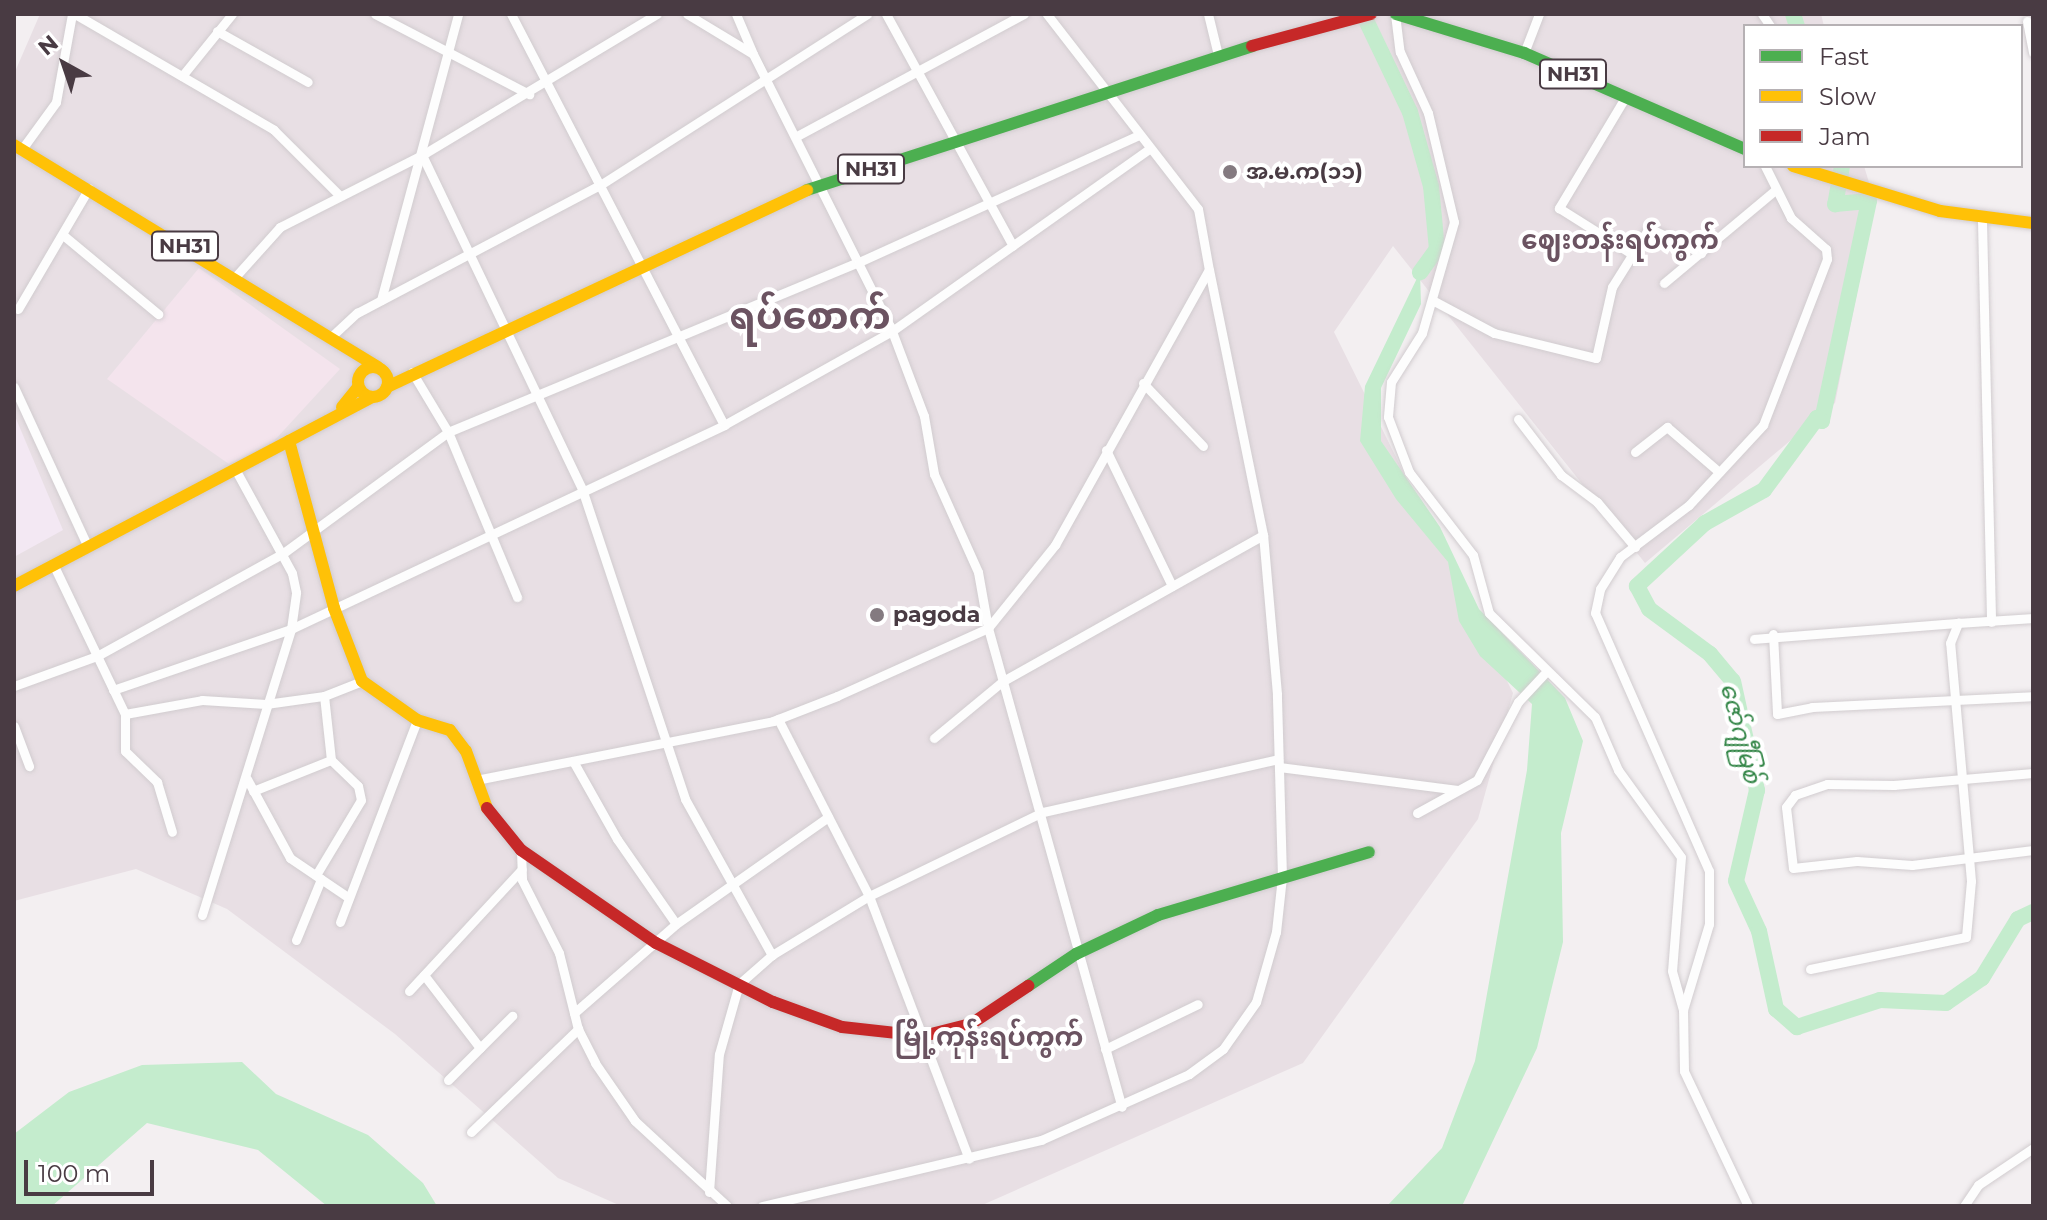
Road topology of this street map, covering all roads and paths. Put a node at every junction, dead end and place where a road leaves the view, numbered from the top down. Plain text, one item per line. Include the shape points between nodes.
1 (74, 14) edge
2 (232, 14) edge
3 (375, 14) edge
4 (458, 14) edge
5 (511, 14) edge
6 (657, 14) edge
7 (687, 14) edge
8 (736, 14) edge
9 (867, 14) edge
10 (886, 14) edge
11 (1024, 14) edge
12 (1047, 14) edge
13 (1208, 14) edge
14 (1371, 14) edge
15 (1396, 14) edge
16 (1539, 14) edge
17 (1326, 19) edge
18 (2027, 21) dead end
19 (217, 31) junction
20 (448, 47) junction
21 (2033, 52) edge
22 (1524, 53) junction
23 (753, 54) junction
24 (1218, 55) junction
25 (917, 69) junction
26 (182, 76) junction
27 (766, 79) junction
28 (308, 82) dead end
29 (548, 83) junction
30 (529, 94) junction
31 (1104, 95) junction
32 (1626, 96) junction
33 (797, 136) junction
34 (1137, 136) junction
35 (956, 144) junction
36 (17, 145) edge
37 (1743, 147) edge
38 (1149, 149) junction
39 (422, 155) junction
40 (1766, 168) edge
41 (1800, 168) edge
42 (821, 184) junction
43 (600, 185) junction
44 (89, 188) junction
45 (1774, 191) junction
46 (340, 196) junction
47 (987, 204) junction
48 (1982, 221) junction
49 (2033, 223) edge
50 (63, 235) junction
51 (1013, 246) junction
52 (1701, 253) junction
53 (1632, 254) junction
54 (468, 255) junction
55 (859, 262) junction
56 (644, 265) junction
57 (1209, 270) junction
58 (236, 276) junction
59 (1664, 283) dead end
60 (381, 300) junction
61 (1434, 301) junction
62 (18, 309) dead end
63 (158, 314) dead end
64 (503, 329) junction
65 (892, 331) junction
66 (333, 335) junction
67 (680, 336) junction
68 (347, 344) junction
69 (381, 370) junction
70 (412, 372) junction
71 (1143, 383) junction
72 (358, 384) junction
73 (14, 387) edge
74 (387, 387) junction
75 (535, 396) junction
76 (372, 397) junction
77 (339, 411) junction
78 (1518, 419) dead end
79 (724, 425) junction
80 (448, 432) junction
81 (289, 441) junction
82 (1203, 446) dead end
83 (1106, 450) junction
84 (1635, 452) dead end
85 (235, 469) junction
86 (1719, 472) junction
87 (582, 489) junction
88 (317, 531) junction
89 (492, 533) junction
90 (1263, 535) junction
91 (88, 547) junction
92 (1635, 547) junction
93 (282, 554) junction
94 (54, 566) junction
95 (14, 586) edge
96 (1172, 586) junction
97 (517, 597) dead end
98 (334, 608) junction
99 (2033, 618) edge
100 (1991, 622) junction
101 (1958, 623) junction
102 (988, 628) junction
103 (291, 629) junction
104 (1773, 634) junction
105 (1754, 639) dead end
106 (97, 656) junction
107 (1543, 674) junction
108 (362, 681) junction
109 (1003, 681) junction
110 (14, 686) edge
111 (113, 690) junction
112 (324, 696) junction
113 (2033, 696) edge
114 (1956, 702) junction
115 (266, 704) junction
116 (125, 714) junction
117 (778, 719) junction
118 (417, 720) junction
119 (14, 726) edge
120 (934, 738) dead end
121 (666, 743) junction
122 (331, 760) junction
123 (573, 761) junction
124 (1279, 763) junction
125 (29, 766) dead end
126 (2033, 773) edge
127 (1963, 776) junction
128 (247, 779) junction
129 (476, 780) junction
130 (1458, 790) junction
131 (253, 791) junction
132 (1043, 812) junction
133 (1417, 813) dead end
134 (828, 817) junction
135 (172, 832) dead end
136 (521, 850) junction
137 (2033, 850) edge
138 (1369, 852) dead end
139 (1968, 855) junction
140 (522, 869) junction
141 (319, 877) junction
142 (1282, 877) junction
143 (731, 886) junction
144 (869, 896) junction
145 (349, 898) junction
146 (202, 915) dead end
147 (340, 922) dead end
148 (676, 924) junction
149 (296, 940) dead end
150 (656, 943) junction
151 (1076, 954) junction
152 (772, 955) junction
153 (1810, 969) dead end
154 (424, 975) junction
155 (739, 984) junction
156 (409, 991) dead end
157 (1198, 1004) dead end
158 (1683, 1010) junction
159 (574, 1013) junction
160 (512, 1016) dead end
161 (578, 1029) junction
162 (923, 1036) junction
163 (480, 1048) junction
164 (1105, 1049) junction
165 (448, 1080) dead end
166 (1122, 1107) junction
167 (471, 1132) dead end
168 (2033, 1148) edge
169 (969, 1159) junction
170 (709, 1192) junction
171 (724, 1205) edge
172 (762, 1206) edge
173 (1748, 1206) edge
174 (1964, 1206) edge

1 - 26 street
1 - 36 street via 56,102
2 - 19 street
3 - 20 street
4 - 20 street
5 - 29 street
6 - 29 street
7 - 23 street
8 - 23 street
9 - 27 street
10 - 25 street
11 - 25 street
12 - 31 street
13 - 24 street
14 - 17 main road, NH31
15 - 22 main road, NH31
15 - 61 street via 1400,52 1428,113 1454,222
16 - 22 street
17 - 24 main road, NH31
18 - 21 street
19 - 26 street
19 - 28 street
20 - 30 street
20 - 39 street
22 - 32 main road, NH31
23 - 27 street
24 - 31 main road, NH31
25 - 33 street
25 - 35 street
26 - 46 street via 274,130
27 - 33 street
27 - 43 street
29 - 30 street
29 - 43 street
30 - 39 street
31 - 34 street
31 - 35 main road, NH31
32 - 37 main road, NH31
32 - 53 street via 1559,208
33 - 42 street
34 - 38 street
34 - 47 street
35 - 42 main road, NH31
35 - 47 street
36 - 44 main road, NH31
38 - 51 street
38 - 57 street via 1198,209
39 - 46 street
39 - 54 street
39 - 60 street
40 - 45 street
41 - 48 main road
42 - 55 street
42 - 56 main road, NH31
43 - 54 street
43 - 56 street
44 - 50 street
44 - 58 main road, NH31
45 - 52 street
45 - 86 street via 1791,218 1826,249 1827,259 1763,425
46 - 58 street via 280,227
47 - 51 street
47 - 55 street
48 - 49 main road
48 - 100 street
50 - 62 street
50 - 63 street
51 - 65 street
52 - 53 street via 1653,225
52 - 59 street
53 - 61 street via 1612,287 1596,358 1494,333
54 - 60 street
54 - 64 street
55 - 65 street
55 - 67 street
56 - 64 main road, NH31
56 - 67 street
57 - 71 street
57 - 90 street
58 - 66 main road, NH31
60 - 66 street
61 - 107 street via 1391,382 1388,417 1409,472 1473,555 1489,613
64 - 70 main road, NH31
64 - 75 street
65 - 79 street
65 - 102 street via 924,416 934,474 978,572
66 - 68 main road, NH31
67 - 75 street
67 - 79 street
68 - 69 main road, NH31
68 - 72 main road
69 - 70 main road, NH31
69 - 72 main road via 365,369
69 - 74 main road
70 - 74 main road, NH31
70 - 80 street
71 - 82 street
71 - 83 street
72 - 76 main road
72 - 77 main road
73 - 91 street
74 - 76 main road, NH31
75 - 80 street
75 - 87 street
76 - 77 main road
77 - 81 main road
78 - 92 street via 1561,475 1597,502
79 - 87 street
80 - 88 street
80 - 89 street
81 - 85 main road
81 - 88 main road
83 - 96 street
83 - 102 street via 1055,545
84 - 86 street via 1667,427
85 - 91 main road
85 - 93 street
86 - 92 street
87 - 89 street
87 - 121 street
88 - 93 street
88 - 98 main road
89 - 97 street
89 - 98 street
90 - 96 street
90 - 124 street
91 - 94 main road
92 - 158 street via 1610,569 1595,613 1709,871 1709,924
93 - 103 street via 296,592
93 - 106 street
94 - 95 main road
94 - 106 street
96 - 109 street
98 - 103 street
98 - 108 main road
99 - 100 street
100 - 101 street
101 - 104 street
101 - 114 street via 1950,643
102 - 109 street
102 - 117 street
103 - 111 street
103 - 115 street
104 - 105 street
104 - 114 street via 1777,714 1812,707
106 - 110 street
106 - 111 street
107 - 130 street via 1521,697 1483,772
107 - 158 street via 1595,717 1618,770 1681,857 1672,971
108 - 112 street
108 - 118 main road
109 - 120 street
109 - 132 street
111 - 116 street
112 - 115 street
112 - 122 street
113 - 114 street
114 - 127 street
115 - 116 street via 202,700
115 - 128 street
116 - 135 street via 125,751 157,782
117 - 121 street
117 - 134 street
118 - 129 main road via 450,730
118 - 145 street
119 - 125 street
121 - 123 street
121 - 143 street via 685,799
122 - 131 street
122 - 141 street via 358,786 361,800
123 - 129 street
123 - 148 street via 617,839
124 - 130 street
124 - 132 street
124 - 142 street
126 - 127 street
127 - 139 street
127 - 139 street via 1894,785 1827,784 1795,795 1786,807 1789,862 1793,868 1857,861 1912,865
128 - 131 street
128 - 146 street via 218,849
129 - 136 main road via 485,805
130 - 133 street
131 - 141 street via 290,858
132 - 144 street
132 - 151 street
134 - 143 street
134 - 144 street
136 - 140 street
136 - 150 main road
137 - 139 street
138 - 142 main road
139 - 153 street via 1969,929 1959,941 1881,950 1850,964
140 - 154 street
140 - 159 street via 559,953
141 - 145 street
141 - 149 street
142 - 151 main road via 1158,915
142 - 166 street via 1264,974 1240,1025 1223,1049 1189,1074
143 - 148 street
143 - 152 street
144 - 152 street
144 - 162 street
145 - 147 street
148 - 150 street
150 - 155 main road
150 - 159 street
151 - 162 main road via 971,1024
151 - 164 street
152 - 155 street
154 - 156 street
154 - 163 street
155 - 162 main road via 842,1027
155 - 170 street via 719,1054
157 - 164 street
158 - 173 street via 1684,1071
159 - 161 street
160 - 163 street
161 - 167 street via 511,1087
161 - 170 street via 635,1121
162 - 169 street
163 - 165 street
164 - 166 street
166 - 169 street via 1041,1140
168 - 174 street via 1978,1185
169 - 172 street
170 - 171 street

